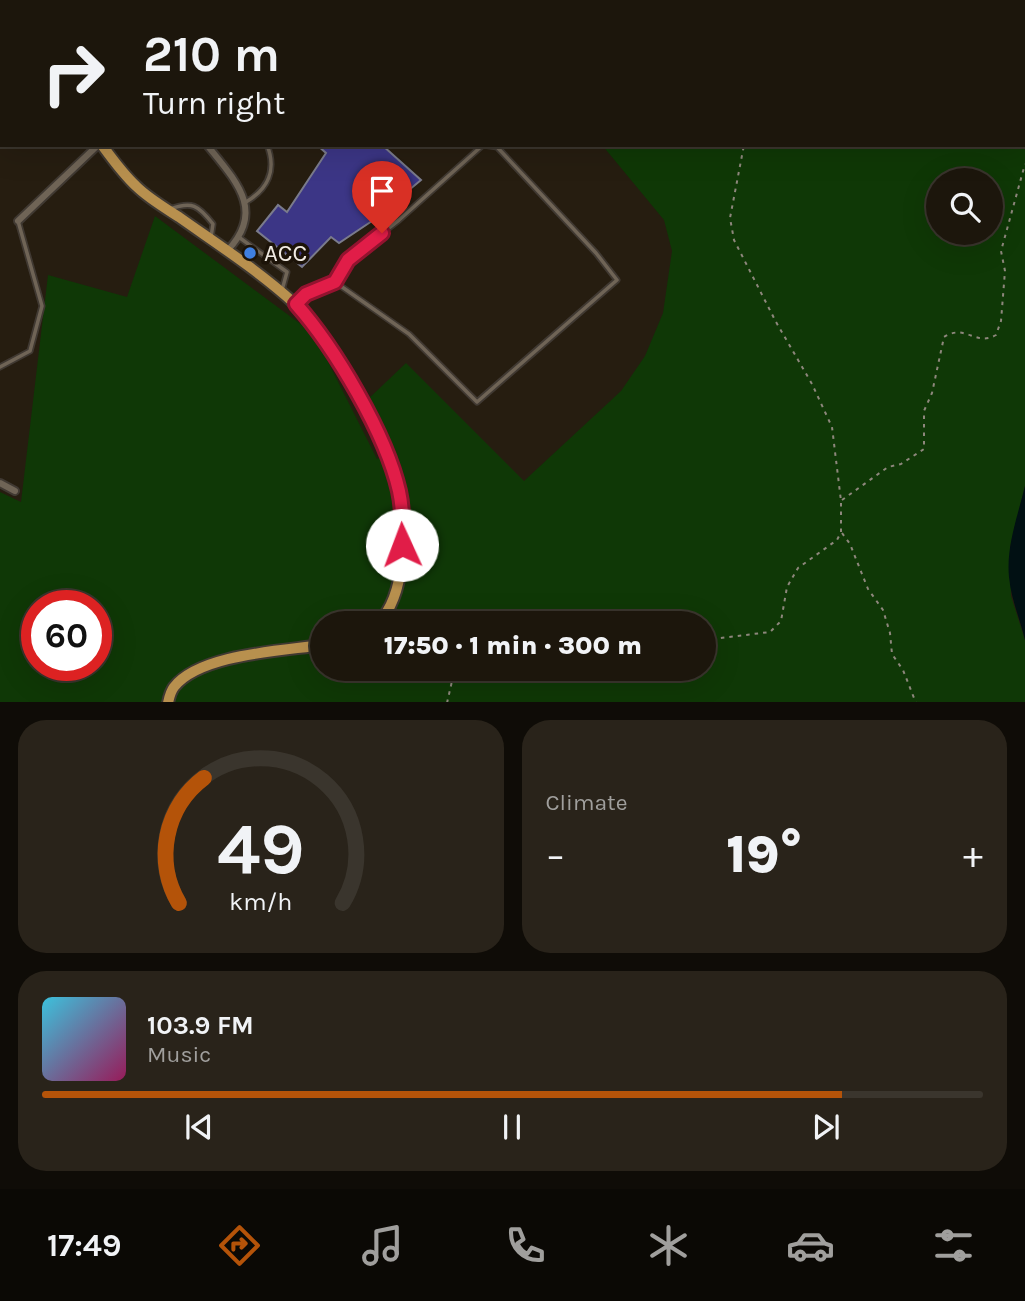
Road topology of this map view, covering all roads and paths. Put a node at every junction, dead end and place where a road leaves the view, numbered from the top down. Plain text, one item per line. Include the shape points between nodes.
1 (98, 147) edge
2 (102, 147) edge
3 (208, 147) edge
4 (268, 147) edge
5 (482, 147) edge
6 (497, 147) edge
7 (744, 147) edge
8 (1025, 163) edge
9 (246, 202) junction
10 (168, 210) junction
11 (18, 221) joint
12 (240, 238) junction
13 (210, 239) junction
14 (227, 251) junction
15 (335, 282) junction
16 (281, 292) junction
17 (296, 304) junction
18 (0, 366) edge
19 (0, 482) edge
20 (15, 491) dead end
21 (841, 501) junction
22 (841, 532) junction
23 (389, 611) edge
24 (716, 639) edge
25 (310, 647) edge
26 (452, 681) edge
27 (168, 702) edge
28 (447, 702) edge
29 (916, 702) edge

1 - 11 street
2 - 10 main road via 137,188
3 - 9 street
4 - 9 lane via 271,175 265,187
5 - 15 lane via 348,260
6 - 15 lane via 617,280 477,402 409,334
7 - 21 path via 730,218 734,240 832,427
8 - 21 path via 1001,251 1004,280 996,335 977,339 954,331 944,337 924,411 924,449 887,467
9 - 12 street via 247,219
10 - 13 main road
10 - 13 lane via 192,205 213,224
11 - 18 lane via 42,306 30,351
12 - 14 street
12 - 16 lane via 287,272
13 - 14 main road
14 - 16 main road
15 - 17 lane via 306,294
16 - 17 main road
17 - 23 main road via 312,322 364,409 399,491 402,563
19 - 20 street
21 - 22 path
22 - 24 path via 830,546 798,568 787,587 777,628
22 - 29 path via 883,610 892,654
25 - 27 main road via 213,663 173,688
26 - 28 path

